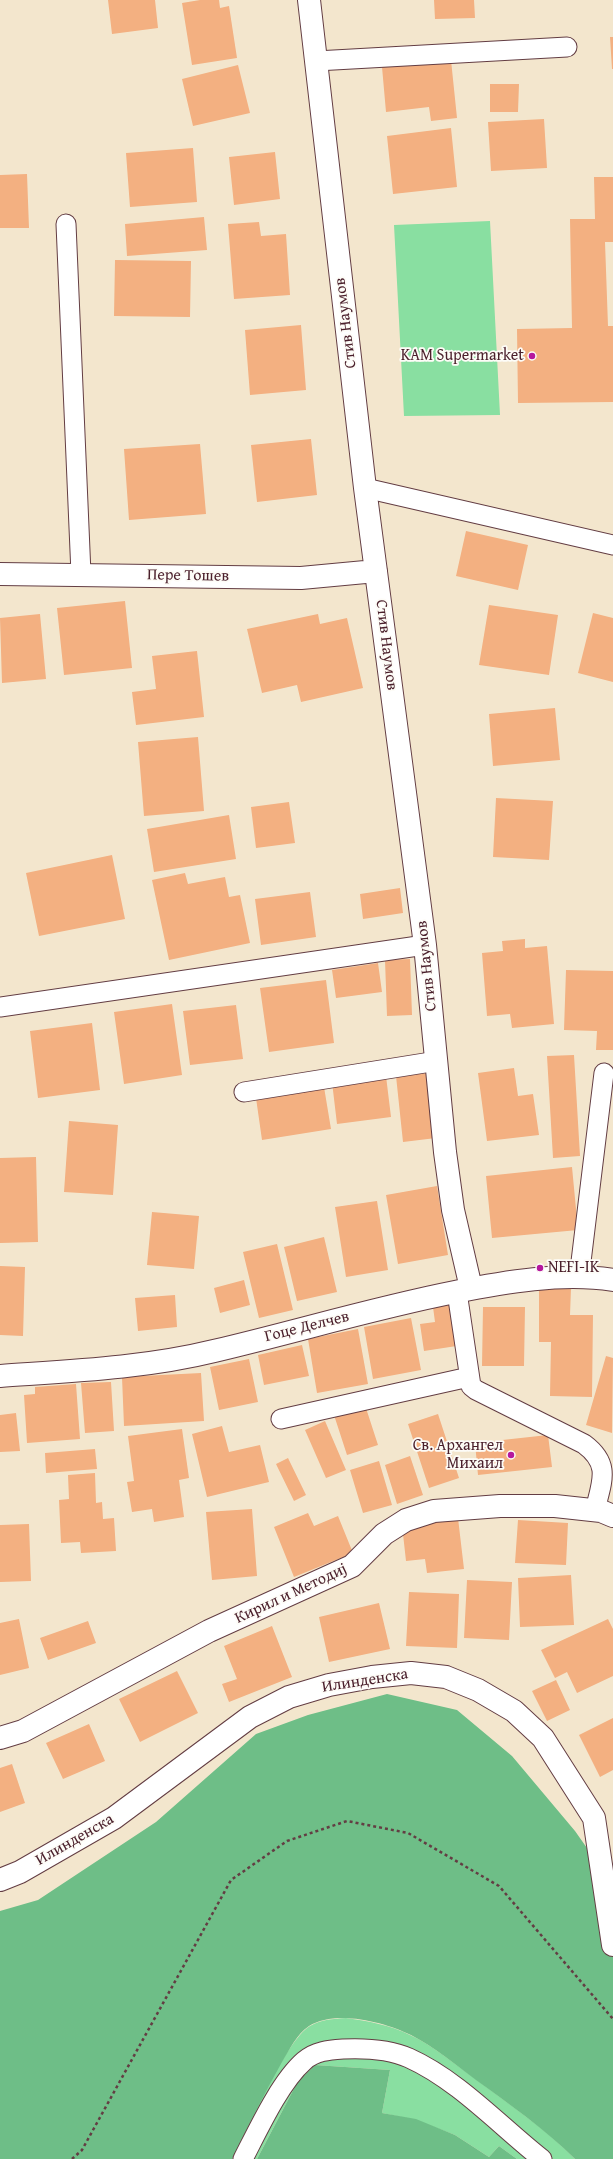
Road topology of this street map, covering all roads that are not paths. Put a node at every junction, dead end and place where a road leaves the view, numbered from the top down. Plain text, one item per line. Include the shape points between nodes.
1 (309, 0) edge
2 (567, 47) dead end
3 (316, 61) junction
4 (66, 224) dead end
5 (365, 488) junction
6 (613, 545) edge
7 (376, 571) junction
8 (0, 574) edge
9 (81, 574) junction
10 (425, 945) junction
11 (0, 1007) edge
12 (437, 1061) junction
13 (604, 1074) dead end
14 (244, 1092) dead end
15 (580, 1278) junction
16 (613, 1280) edge
17 (464, 1290) junction
18 (0, 1376) edge
19 (469, 1377) junction
20 (281, 1419) dead end
21 (604, 1513) edge
22 (0, 1738) edge
23 (594, 1818) junction
24 (613, 1845) edge
25 (0, 1880) edge
26 (613, 1945) edge
27 (243, 2159) edge
28 (542, 2159) edge

1 - 3 street, Стив Наумов
2 - 3 lane
3 - 5 street, Стив Наумов
4 - 9 lane
5 - 6 lane
5 - 7 street, Стив Наумов
7 - 9 street, Пере Тошев via 301,578
7 - 10 street, Стив Наумов
8 - 9 street, Пере Тошев
10 - 11 lane
10 - 12 street, Стив Наумов
12 - 14 lane
12 - 17 street, Стив Наумов
13 - 15 lane
15 - 16 street, Гоце Делчев
15 - 17 street, Гоце Делчев via 543,1279
17 - 18 street, Гоце Делчев via 406,1302 213,1352 124,1366
17 - 19 lane
19 - 20 lane
19 - 21 lane via 471,1386 476,1390 584,1444 596,1453 603,1476
21 - 22 street, Кирил и Методиј via 555,1506 500,1506 434,1511 406,1520 384,1534 352,1566 209,1631 23,1731
23 - 24 street
23 - 25 street, Илинденска via 543,1738 514,1711 478,1690 446,1677 411,1672 329,1685 289,1697 250,1717 114,1818 20,1872
23 - 26 street, Илинденска
27 - 28 lane via 274,2102 301,2064 322,2051 356,2048 386,2051 408,2058 434,2072

